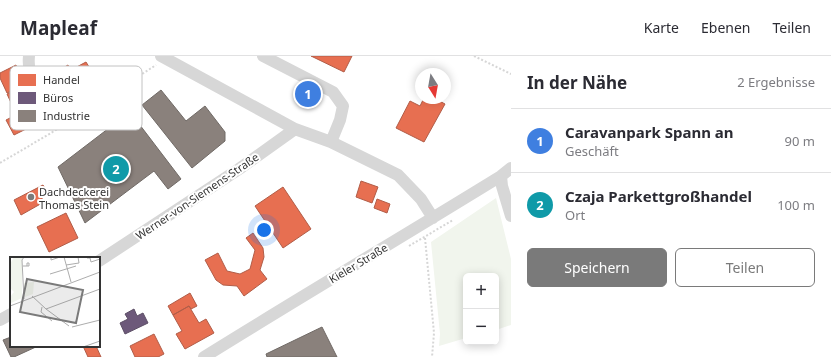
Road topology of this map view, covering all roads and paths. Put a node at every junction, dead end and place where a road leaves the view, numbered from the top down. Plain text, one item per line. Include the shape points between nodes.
1 (29, 56) edge
2 (263, 56) edge
3 (474, 56) edge
4 (164, 57) edge
5 (30, 66) edge
6 (142, 72) edge
7 (511, 74) edge
8 (295, 129) junction
9 (55, 130) edge
10 (331, 142) junction
11 (0, 163) edge
12 (511, 168) edge
13 (501, 176) junction
14 (511, 216) edge
15 (433, 218) junction
16 (425, 238) dead end
17 (100, 260) edge
18 (10, 315) edge
19 (0, 320) edge
20 (204, 357) edge
21 (432, 357) edge

1 - 5 street
2 - 10 street via 333,92 343,106
3 - 7 path
4 - 6 path
4 - 8 street
8 - 10 street
8 - 17 street, Werner-von-Siemens-Straße via 239,170
9 - 11 path
10 - 15 street via 398,176 421,199
12 - 13 street, Kieler Straße
13 - 14 street
13 - 15 street, Kieler Straße
15 - 20 street, Kieler Straße
16 - 21 path via 434,333
18 - 19 street

